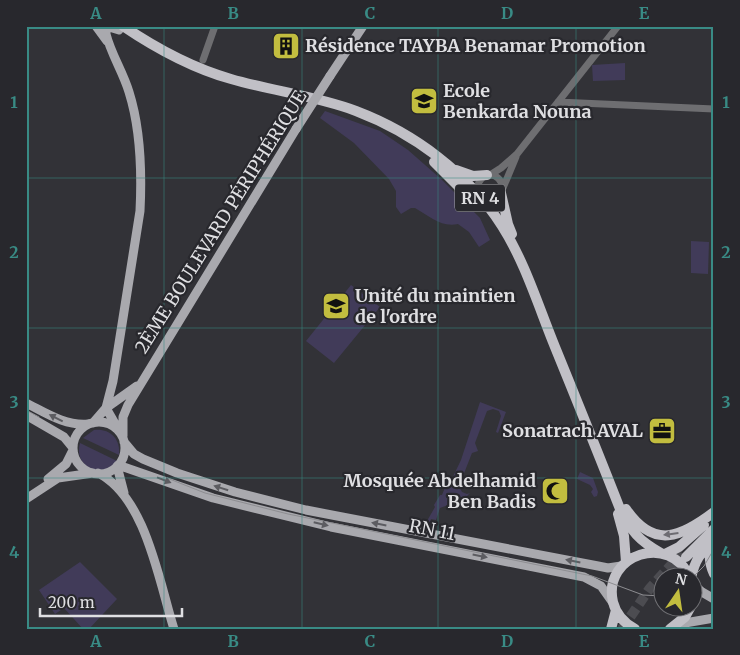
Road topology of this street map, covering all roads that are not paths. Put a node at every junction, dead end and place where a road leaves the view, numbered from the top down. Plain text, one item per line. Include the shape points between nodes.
1 (96, 26) edge
2 (215, 26) edge
3 (363, 26) edge
4 (618, 26) edge
5 (119, 28) edge
6 (109, 43) junction
7 (203, 60) dead end
8 (558, 102) junction
9 (714, 109) edge
10 (517, 154) junction
11 (452, 169) junction
12 (488, 175) junction
13 (502, 191) junction
14 (517, 254) junction
15 (113, 381) junction
16 (141, 383) junction
17 (126, 394) junction
18 (26, 403) edge
19 (106, 408) junction
20 (26, 415) edge
21 (90, 423) junction
22 (123, 438) junction
23 (595, 446) junction
24 (73, 449) junction
25 (118, 465) junction
26 (95, 473) junction
27 (26, 494) edge
28 (26, 499) edge
29 (126, 500) junction
30 (714, 512) edge
31 (714, 518) edge
32 (714, 529) edge
33 (713, 540) edge
34 (663, 553) junction
35 (624, 564) junction
36 (684, 568) edge
37 (693, 568) edge
38 (714, 574) edge
39 (702, 592) edge
40 (714, 599) edge
41 (615, 608) junction
42 (714, 618) edge
43 (675, 626) edge
44 (174, 629) edge
45 (611, 629) edge
46 (635, 629) edge

1 - 6 main road
2 - 7 street
3 - 16 main road, 2ÈME BOULEVARD PÉRIPHÉRIQUE, bridge via 296,129
4 - 8 street
5 - 6 main road via 107,29
5 - 11 highway, RN 4 via 215,74 340,106 372,118 408,136
5 - 35 highway, RN 4 via 160,56 195,73 369,123 419,151 462,188 497,230 510,253 618,515 624,536
6 - 15 main road via 133,109 141,182 140,211
8 - 9 street
8 - 10 street
10 - 12 street
10 - 13 street
11 - 12 highway via 473,176
11 - 14 highway, RN 4 via 494,214
12 - 13 street via 498,178
12 - 13 street via 478,182 482,196 492,199
13 - 14 highway
14 - 23 highway, RN 4
15 - 17 main road via 117,392
15 - 19 main road
16 - 17 main road, 2ÈME BOULEVARD PÉRIPHÉRIQUE
16 - 22 main road via 123,416
17 - 19 main road, 2ÈME BOULEVARD PÉRIPHÉRIQUE
21 -> 18 main road via 73,425 63,422
19 - 21 main road, 2ÈME BOULEVARD PÉRIPHÉRIQUE
19 - 22 main road
20 - 24 main road via 64,437
21 - 22 main road via 108,424 116,428
21 - 24 main road via 77,434
22 - 25 main road via 124,457
35 -> 22 main road, RN 11 via 608,568 306,510 177,473 134,454
30 -> 23 highway via 686,531 674,535 652,533 636,522 627,510
23 - 34 highway, RN 4 via 630,529
24 - 26 main road via 80,464
24 - 27 main road via 71,457 60,470
25 - 26 main road via 107,472
25 - 29 main road
25 -> 41 main road, RN 11 via 213,498 332,527 584,577 601,586
26 - 28 main road via 58,478
26 - 29 main road via 116,485
29 - 44 main road via 137,516 153,554
31 - 32 highway via 684,555
31 - 34 highway via 679,547
33 - 37 highway via 699,555
33 - 38 highway via 709,551
34 - 35 highway via 646,552
34 - 36 highway
35 - 41 highway via 613,584
39 - 40 main road
41 - 45 highway
41 - 46 highway
42 - 43 main road

